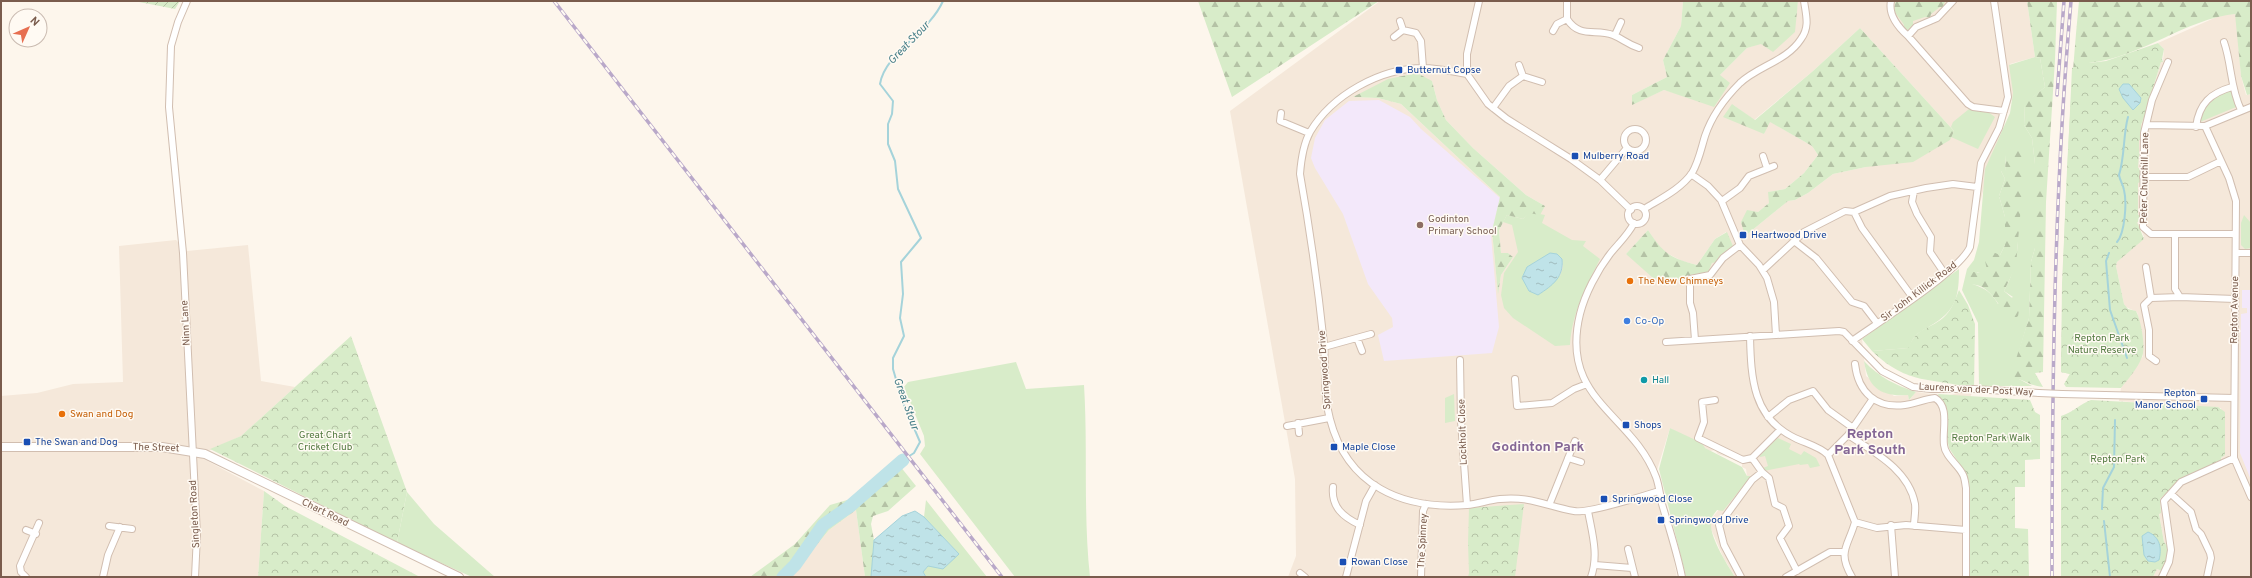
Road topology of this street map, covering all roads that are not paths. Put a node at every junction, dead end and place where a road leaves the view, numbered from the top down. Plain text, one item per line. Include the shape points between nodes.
1 (187, 1) edge
2 (1479, 1) edge
3 (1567, 1) edge
4 (1804, 1) edge
5 (1891, 1) edge
6 (1953, 1) edge
7 (1994, 1) edge
8 (1567, 19) junction
9 (1400, 21) dead end
10 (1621, 22) dead end
11 (1403, 30) junction
12 (1553, 31) dead end
13 (1615, 35) junction
14 (1908, 36) junction
15 (1394, 37) dead end
16 (2224, 42) dead end
17 (1639, 48) dead end
18 (2168, 62) dead end
19 (1520, 64) dead end
20 (1423, 68) junction
21 (1467, 74) junction
22 (1523, 76) junction
23 (1542, 82) dead end
24 (2232, 87) junction
25 (2251, 107) edge
26 (1493, 108) junction
27 (2242, 110) junction
28 (2004, 111) junction
29 (1281, 113) dead end
30 (1280, 122) junction
31 (2146, 125) junction
32 (1274, 126) dead end
33 (2196, 126) junction
34 (2205, 126) junction
35 (1309, 133) junction
36 (1627, 148) dead end
37 (1763, 156) dead end
38 (2221, 161) junction
39 (1774, 166) dead end
40 (1767, 168) junction
41 (1691, 174) junction
42 (2144, 177) junction
43 (1600, 180) junction
44 (1977, 187) junction
45 (1914, 191) junction
46 (1722, 201) junction
47 (1644, 209) junction
48 (1631, 210) junction
49 (1854, 212) junction
50 (1634, 223) junction
51 (2175, 234) junction
52 (2235, 234) junction
53 (1794, 241) junction
54 (1740, 245) junction
55 (2236, 253) junction
56 (2251, 253) edge
57 (2146, 267) dead end
58 (1763, 270) junction
59 (1945, 274) junction
60 (2180, 297) junction
61 (1913, 298) junction
62 (2151, 298) junction
63 (2235, 299) junction
64 (1878, 323) junction
65 (1371, 334) dead end
66 (1776, 335) junction
67 (1750, 336) junction
68 (1358, 338) junction
69 (1695, 340) junction
70 (1852, 341) junction
71 (1666, 342) dead end
72 (1324, 347) junction
73 (1362, 351) dead end
74 (1460, 360) dead end
75 (2156, 361) dead end
76 (1855, 364) dead end
77 (1515, 379) dead end
78 (1587, 384) junction
79 (2234, 398) junction
80 (1715, 400) dead end
81 (1872, 400) junction
82 (1768, 417) junction
83 (1329, 418) junction
84 (1298, 423) junction
85 (1287, 426) dead end
86 (1853, 428) junction
87 (1780, 430) junction
88 (1299, 434) dead end
89 (1848, 434) junction
90 (1575, 441) dead end
91 (1, 448) edge
92 (192, 451) junction
93 (1828, 455) junction
94 (1568, 458) junction
95 (1752, 458) junction
96 (2234, 458) junction
97 (1581, 462) dead end
98 (1762, 472) junction
99 (1375, 485) junction
100 (1334, 487) dead end
101 (1659, 491) junction
102 (2170, 494) junction
103 (2251, 497) edge
104 (1550, 503) junction
105 (1426, 504) junction
106 (1466, 505) junction
107 (1588, 511) junction
108 (1855, 522) junction
109 (39, 523) dead end
110 (1360, 525) junction
111 (1891, 525) junction
112 (109, 526) dead end
113 (1914, 526) junction
114 (120, 527) junction
115 (26, 530) dead end
116 (132, 530) dead end
117 (1966, 530) junction
118 (36, 534) junction
119 (1628, 549) dead end
120 (1843, 552) junction
121 (1595, 565) junction
122 (1632, 568) junction
123 (1797, 571) junction
124 (1300, 573) dead end
125 (26, 577) edge
126 (103, 577) edge
127 (195, 577) edge
128 (459, 577) edge
129 (1306, 577) edge
130 (1346, 577) edge
131 (1421, 577) edge
132 (1591, 577) edge
133 (1635, 577) edge
134 (1682, 577) edge
135 (1741, 577) edge
136 (1786, 577) edge
137 (1852, 577) edge
138 (1895, 577) edge
139 (1966, 577) edge
140 (2162, 577) edge
141 (2207, 577) edge

1 - 92 street, Ninn Lane via 171,46 169,107 183,253
2 - 21 street via 1467,54
3 - 8 street
4 - 41 street via 1807,28 1800,41 1785,55 1747,77 1729,96 1710,124
5 - 14 street via 1890,10
6 - 14 street via 1937,18 1919,25
7 - 28 street, Sir John Killick Road via 2008,91
8 - 12 street via 1557,24
8 - 13 street via 1586,33
9 - 11 street
10 - 13 street
11 - 15 street
11 - 20 street via 1409,30 1419,37
13 - 17 street via 1626,44
14 - 28 street via 1968,104
16 - 24 street
18 - 31 street, Peter Churchill Lane via 2152,100
19 - 22 street
20 - 21 street, Springwood Drive
20 - 35 street, Springwood Drive via 1381,76 1367,82 1331,105
21 - 26 street
22 - 23 street
22 - 26 street via 1509,86
24 - 27 street
24 - 33 street via 2215,92 2207,100 2199,113
25 - 27 street
26 - 43 street
27 - 34 street
28 - 44 street, Sir John Killick Road via 1999,128 1982,163
29 - 30 street
30 - 32 street
30 - 35 street
31 - 33 street
31 - 42 street, Peter Churchill Lane via 2143,141
33 - 34 street
34 - 38 street, Repton Avenue
35 - 72 street, Springwood Drive via 1300,174
36 - 43 street
37 - 40 street
38 - 42 street via 2184,177
38 - 52 street, Repton Avenue via 2235,198
39 - 40 street
40 - 46 street via 1749,176 1740,188
41 - 46 street via 1708,186
41 - 47 street via 1675,190
42 - 51 street, Peter Churchill Lane via 2143,227 2151,234
43 - 48 street
44 - 45 street via 1953,184
44 - 59 street, Sir John Killick Road via 1970,247 1963,259
45 - 49 street via 1886,197
45 - 59 street via 1912,202 1931,237 1930,252
46 - 54 street
47 - 48 street via 1636,207
47 - 50 street via 1644,220
48 - 50 street via 1629,217
49 - 53 street via 1845,212 1819,223
49 - 61 street via 1862,228
50 - 78 street via 1630,232 1610,255 1591,287 1580,314 1577,352
51 - 52 street, Peter Churchill Lane
51 - 60 street via 2175,289
52 - 55 street, Repton Avenue
53 - 58 street
53 - 64 street via 1816,258 1852,302 1864,306
54 - 58 street
54 - 69 street via 1723,258 1710,275 1690,279 1690,304
55 - 56 street
55 - 63 street, Repton Avenue
57 - 62 street
58 - 66 street via 1774,302
59 - 61 street, Sir John Killick Road
60 - 62 street
60 - 63 street
61 - 64 street, Sir John Killick Road
62 - 75 street via 2145,303 2144,308 2149,330 2149,356
63 - 79 street, Repton Avenue
64 - 70 street, Sir John Killick Road
65 - 68 street
66 - 67 street, Laurens van der Post Way
66 - 70 street, Laurens van der Post Way via 1839,330
67 - 69 street, Laurens van der Post Way
67 - 82 street via 1756,392 1759,405
68 - 72 street
68 - 73 street
69 - 71 street, Laurens van der Post Way
70 - 79 street, Laurens van der Post Way, bridge via 1882,371 1913,387 1938,390
72 - 83 street, Springwood Drive
74 - 106 street, Lockholt Close
76 - 81 street via 1859,382
77 - 78 street via 1517,406 1552,403
78 - 101 street via 1597,400 1631,436 1646,458
79 - 96 street, Repton Avenue
80 - 95 street via 1702,402 1704,422 1698,438 1743,460
81 - 86 street
81 - 117 street via 1892,406 1906,406 1935,398 1942,406 1944,447 1963,475 1966,488
82 - 86 street via 1789,400 1813,391 1828,410
82 - 87 street
83 - 84 street
83 - 99 street, Springwood Drive via 1348,462
84 - 85 street
84 - 88 street
86 - 89 street
87 - 93 street
87 - 95 street
89 - 93 street
89 - 113 street via 1901,474 1910,489 1915,506
90 - 94 street
91 - 92 street, The Street via 162,447
92 - 127 street, Singleton Road via 197,535
92 - 128 street, Chart Road via 205,454
93 - 108 street
94 - 97 street
94 - 104 street
95 - 98 street
96 - 102 street via 2185,480
96 - 103 street, Repton Avenue
98 - 123 street via 1769,478 1775,504 1783,508 1789,526 1780,538
98 - 135 street via 1752,480 1719,525 1724,545
99 - 105 street, Springwood Drive via 1396,498
99 - 110 street via 1366,501
100 - 110 street via 1332,496 1338,510 1348,520
101 - 107 street, Springwood Drive
101 - 134 street
102 - 140 street via 2163,505 2171,554
102 - 141 street via 2192,512 2196,529 2212,558
104 - 106 street, Springwood Drive via 1522,498
104 - 107 street, Springwood Drive via 1575,511
105 - 106 street, Springwood Drive
105 - 131 street, The Spinney
107 - 121 street via 1594,539
108 - 111 street via 1877,528
108 - 120 street
109 - 118 street
110 - 130 street
111 - 113 street
111 - 138 street
112 - 114 street
113 - 117 street
114 - 116 street
114 - 126 street via 108,555
115 - 118 street
117 - 139 street
118 - 125 street via 20,566
119 - 122 street
120 - 123 street via 1830,552
120 - 137 street via 1845,565
121 - 122 street
121 - 132 street
122 - 133 street
123 - 136 street
124 - 129 street

